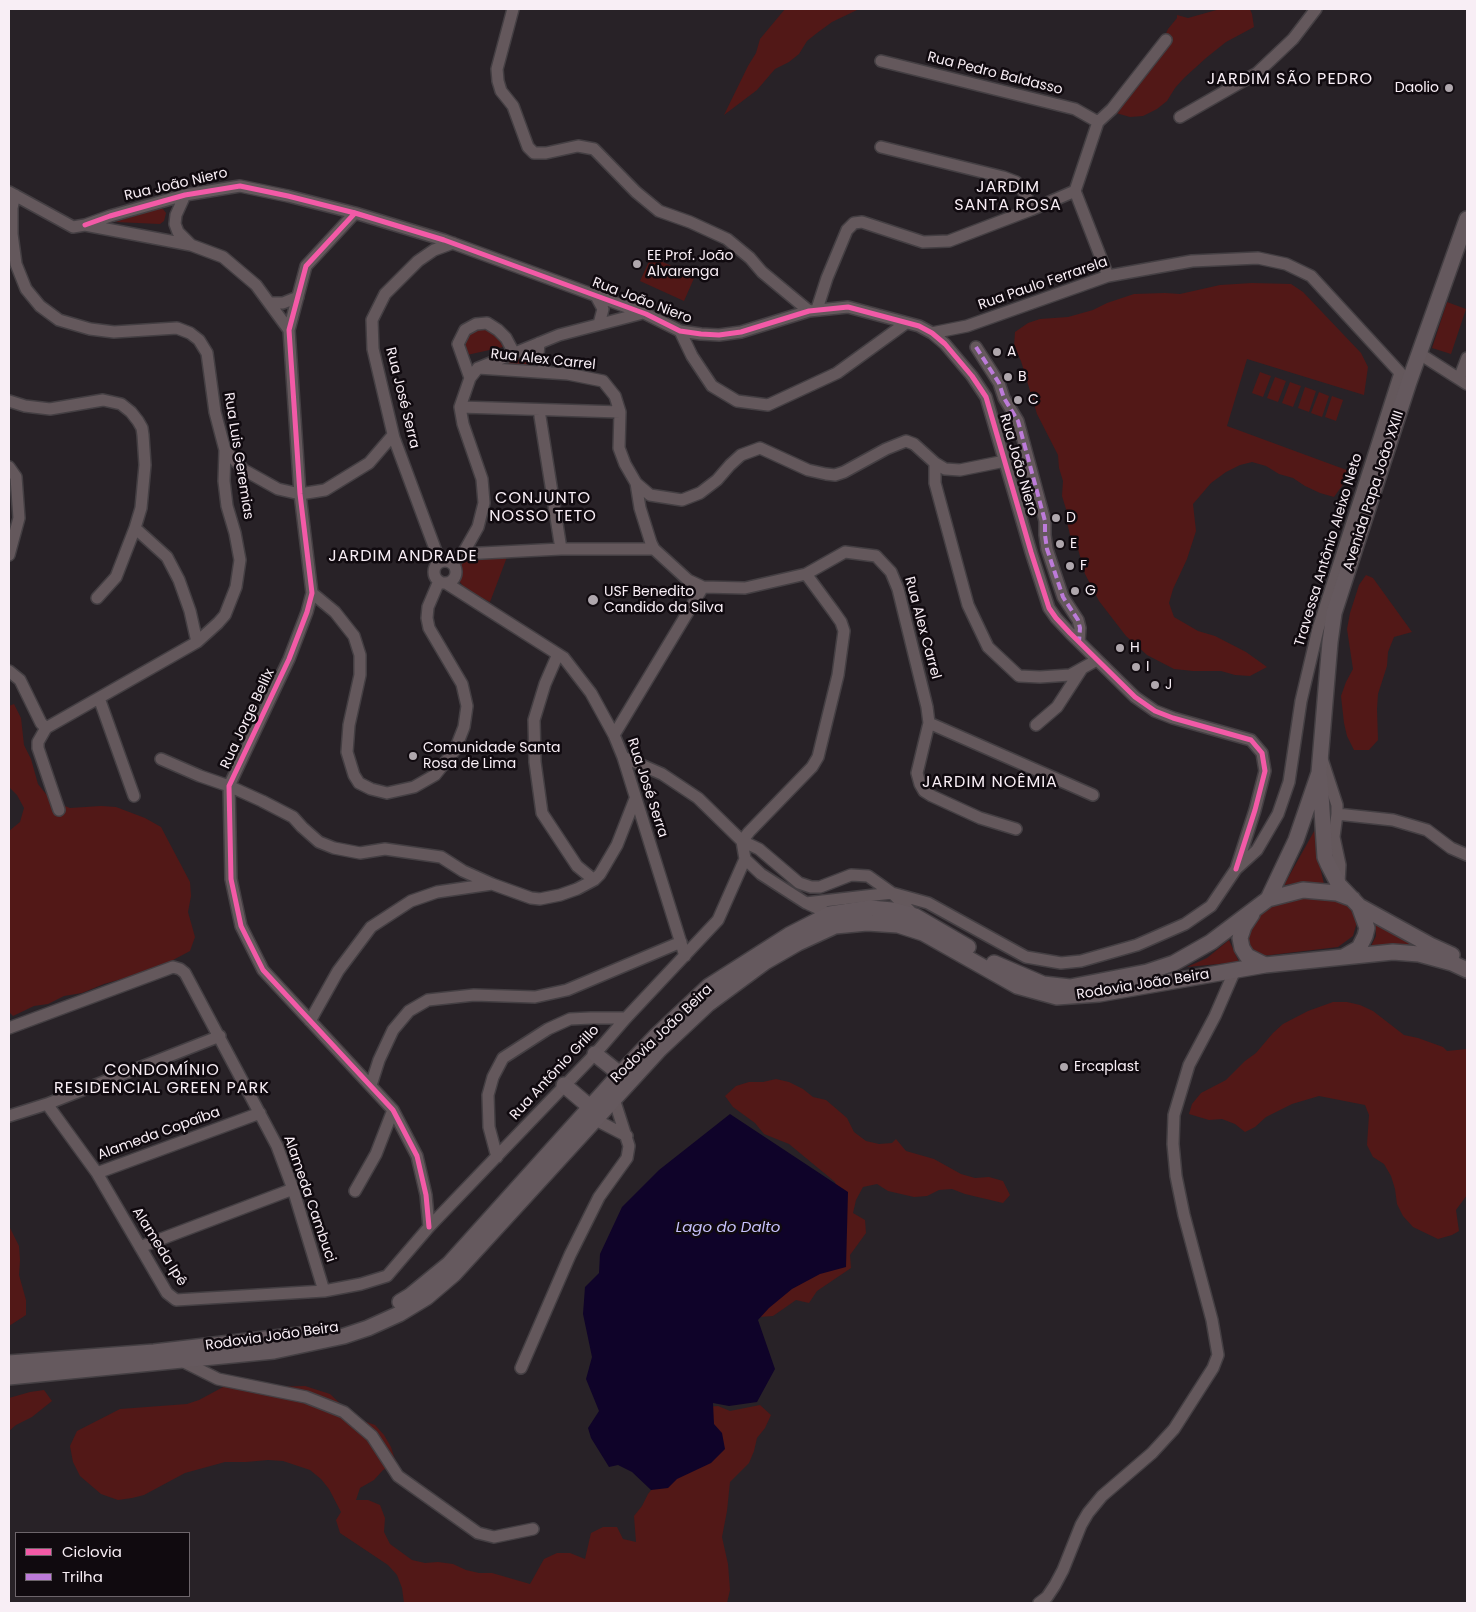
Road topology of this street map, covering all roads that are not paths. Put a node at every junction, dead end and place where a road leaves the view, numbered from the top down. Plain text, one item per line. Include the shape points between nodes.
1 (513, 9) edge
2 (1316, 9) edge
3 (1166, 40) dead end
4 (881, 61) dead end
5 (1180, 117) dead end
6 (1098, 122) junction
7 (881, 147) dead end
8 (1075, 191) junction
9 (12, 194) edge
10 (185, 196) junction
11 (1033, 209) junction
12 (355, 213) junction
13 (1467, 219) edge
14 (85, 225) junction
15 (453, 243) junction
16 (191, 245) junction
17 (1108, 276) junction
18 (596, 296) junction
19 (298, 298) junction
20 (270, 303) junction
21 (813, 310) junction
22 (643, 313) junction
23 (906, 323) junction
24 (599, 324) junction
25 (967, 326) junction
26 (289, 330) junction
27 (680, 331) junction
28 (932, 333) junction
29 (539, 343) junction
30 (945, 344) junction
31 (976, 347) dead end
32 (514, 353) junction
33 (1420, 354) junction
34 (1467, 358) edge
35 (478, 368) junction
36 (547, 372) junction
37 (470, 378) junction
38 (1405, 378) junction
39 (1463, 382) edge
40 (9, 401) edge
41 (460, 407) junction
42 (539, 410) junction
43 (620, 412) junction
44 (393, 436) junction
45 (224, 450) junction
46 (1005, 461) junction
47 (935, 463) junction
48 (9, 467) edge
49 (636, 484) junction
50 (300, 494) junction
51 (135, 528) junction
52 (12, 530) edge
53 (654, 549) junction
54 (561, 550) junction
55 (462, 554) junction
56 (9, 555) edge
57 (440, 562) junction
58 (453, 564) junction
59 (806, 574) junction
60 (443, 582) junction
61 (703, 586) junction
62 (312, 593) junction
63 (97, 598) dead end
64 (197, 642) junction
65 (1079, 642) junction
66 (558, 654) junction
67 (1097, 660) junction
68 (1082, 668) junction
69 (9, 670) edge
70 (100, 698) junction
71 (929, 723) junction
72 (1036, 725) dead end
73 (46, 728) junction
74 (614, 734) junction
75 (623, 757) junction
76 (161, 759) dead end
77 (1320, 765) junction
78 (229, 786) junction
79 (1093, 795) dead end
80 (134, 796) dead end
81 (635, 799) junction
82 (59, 810) dead end
83 (1338, 814) junction
84 (1016, 829) dead end
85 (742, 841) junction
86 (1467, 855) edge
87 (745, 859) junction
88 (1236, 870) junction
89 (594, 880) junction
90 (492, 884) junction
91 (1339, 885) junction
92 (892, 893) junction
93 (1268, 899) junction
94 (1356, 902) junction
95 (806, 903) junction
96 (1255, 909) junction
97 (830, 914) junction
98 (915, 916) junction
99 (680, 942) junction
100 (684, 956) junction
101 (1342, 958) junction
102 (1467, 962) edge
103 (1265, 965) junction
104 (1235, 970) junction
105 (1467, 970) edge
106 (626, 1018) junction
107 (310, 1020) junction
108 (9, 1028) edge
109 (220, 1036) junction
110 (596, 1054) junction
111 (620, 1074) junction
112 (371, 1085) junction
113 (564, 1085) junction
114 (614, 1099) junction
115 (47, 1104) junction
116 (394, 1110) junction
117 (260, 1113) junction
118 (593, 1113) junction
119 (9, 1116) edge
120 (627, 1136) junction
121 (497, 1157) junction
122 (97, 1173) junction
123 (293, 1189) junction
124 (355, 1191) dead end
125 (429, 1227) junction
126 (140, 1247) junction
127 (361, 1284) joint
128 (324, 1291) junction
129 (180, 1360) junction
130 (9, 1363) edge
131 (521, 1368) dead end
132 (9, 1377) edge
133 (534, 1529) dead end
134 (1039, 1603) edge

1 - 21 street via 497,69 498,81 513,106 528,148 534,153 578,146 594,149 659,211 727,239 762,272
2 - 5 street via 1293,39 1257,73
3 - 6 street
4 - 6 street, Rua Pedro Baldasso via 1075,109
6 - 8 street
7 - 11 street via 1016,182
8 - 11 street
8 - 17 street
9 - 14 street via 72,227
9 - 45 street, Rua Luis Geremias via 16,264 26,289 40,306 59,320 90,329 114,332 177,328 199,340 208,353 215,412
10 - 12 street, Rua João Niero via 240,186
10 - 14 street, Rua João Niero
10 - 16 street via 175,224
11 - 21 street via 949,241 923,242 862,222 854,223 847,230
12 - 15 street, Rua João Niero
12 - 19 street, Rua Jorge Belilx via 308,262
13 - 33 main road, Avenida Papa João XXIII
14 - 16 street
15 - 18 street, Rua João Niero
15 - 44 street, Rua José Serra via 418,261 385,294 372,320 373,349
16 - 20 street via 223,257 256,285
17 - 25 street, Rua Paulo Ferrarela
17 - 38 street, Rua Paulo Ferrarela via 1192,261 1258,258 1286,264 1311,276
18 - 22 street, Rua João Niero
18 - 24 street via 603,309
19 - 20 street
19 - 26 street, Rua Jorge Belilx
20 - 26 street
21 - 23 street, Rua João Niero via 848,308
21 - 27 street, Rua João Niero via 741,332 719,335
22 - 24 street
22 - 27 street, Rua João Niero
23 - 27 street via 837,373 768,405 738,401 712,386
23 - 28 street, Rua João Niero
24 - 29 street
25 - 28 street, Rua Paulo Ferrarela
25 - 30 street, Rua Paulo Ferrarela
26 - 50 street, Rua Jorge Belilx
28 - 30 street, Rua João Niero
29 - 32 street
29 - 36 street via 538,355
30 - 46 street, Rua João Niero via 986,397
31 - 65 street via 1018,421 1044,521 1054,576 1078,620
32 - 35 street
32 - 37 street via 506,338 487,323 465,330 458,344
33 - 38 main road, Avenida Papa João XXIII
33 - 39 street
34 - 39 street
35 - 36 street, Rua Alex Carrel
35 - 37 street
36 - 43 street, Rua Alex Carrel via 603,381 615,396
37 - 41 street
38 - 77 main road, Avenida Papa João XXIII via 1334,613
38 - 88 street, Travessa Antônio Aleixo Neto via 1318,629 1289,782 1278,814 1257,850
40 - 51 street via 50,409 103,400 121,404 131,412 142,428 144,465
41 - 42 street
41 - 55 street via 482,480 484,503 478,527
42 - 43 street
42 - 54 street
43 - 49 street, Rua Alex Carrel via 619,448
44 - 50 street via 369,463 325,490
44 - 57 street, Rua José Serra
45 - 50 street via 244,470 278,488
45 - 64 street, Rua Luis Geremias via 227,506 240,560 236,587 225,615
46 - 47 street via 960,470 945,469
46 - 65 street, Rua João Niero via 1049,608
47 - 49 street via 906,441 844,472 826,474 808,470 760,448 741,456 700,493 682,500 650,494
47 - 68 street via 935,483 968,605 988,647 1019,676 1070,675
48 - 52 street via 16,478 19,518
49 - 53 street, Rua Alex Carrel via 640,508
50 - 62 street, Rua Jorge Belilx
51 - 63 street via 116,576
51 - 64 street via 166,557 179,580
52 - 56 street
53 - 54 street
53 - 61 street, Rua Alex Carrel via 684,577
54 - 55 street
55 - 58 street
57 - 58 street
57 - 60 street via 434,572 436,578
58 - 60 street via 456,574 453,580
59 - 61 street, Rua Alex Carrel via 745,588
59 - 71 street, Rua Alex Carrel via 845,552 876,556 891,572 898,589
59 - 85 street via 844,631 838,675 818,757
60 - 62 street via 428,607 427,618 462,684 467,706 464,727 455,750 435,775 414,787 387,793 359,783 354,775 347,752 349,725 360,675 360,655 354,636 335,612
60 - 66 street, Rua José Serra
61 - 74 street
62 - 78 street, Rua Jorge Belilx via 288,659
64 - 70 street, Rua Luis Geremias
65 - 67 street, Rua João Niero
66 - 74 street, Rua José Serra via 590,693
66 - 89 street via 534,720 535,762 542,813 577,866
67 - 68 street
67 - 88 street, Rua João Niero via 1155,711 1252,740 1262,753 1265,771
68 - 72 street via 1057,707
69 - 73 street via 20,680
70 - 73 street, Rua Luis Geremias
70 - 80 street
71 - 79 street
71 - 84 street via 917,773 924,791 980,818
73 - 82 street via 38,748
74 - 75 street, Rua José Serra
75 - 81 street, Rua José Serra
75 - 85 street via 662,774 698,798
76 - 78 street
77 - 83 street
77 - 91 main road, Avenida Papa João XXIII via 1326,857
77 - 93 main road, Avenida Papa João XXIII via 1296,840
78 - 90 street via 293,817 320,842 334,848 360,853 385,849 441,857
78 - 107 street, Rua Jorge Belilx via 231,879 241,926 263,970
81 - 89 street via 616,845
81 - 99 street, Rua José Serra
83 - 86 street via 1393,820 1427,830 1450,848
83 - 91 street via 1334,837 1340,865
85 - 87 street
85 - 92 street via 759,849 799,883 820,887 851,875 868,876
87 - 95 street via 761,874
87 - 100 street, Rua Antônio Grillo via 718,920
88 - 92 street via 1211,906 1185,924 1138,946 1061,963 1026,958 928,903
89 - 90 street via 560,895 540,899
90 - 107 street via 437,892 411,900 371,927 338,971
91 - 94 main road, Avenida Papa João XXIII
92 - 95 street
92 - 98 street
93 - 94 main road, Rodovia João Beira via 1304,890 1337,892
93 - 96 main road, Rodovia João Beira
94 - 101 main road via 1367,928 1365,936 1359,948
94 - 102 main road, Rodovia João Beira via 1430,945
95 - 97 street
96 - 98 main road, Rodovia João Beira via 1211,942 1174,963 1147,972 1070,987 1043,984 998,966
96 - 103 main road via 1240,938 1248,956
97 - 98 main road, Rodovia João Beira via 870,908
97 - 111 main road, Rodovia João Beira via 789,935 709,986
99 - 100 street, Rua José Serra
99 - 112 street via 567,990 535,997 474,995 428,1000 409,1010 393,1030
100 - 106 street, Rua Antônio Grillo
101 - 103 main road, Rodovia João Beira
101 - 105 main road, Rodovia João Beira via 1393,952 1419,954 1452,962
103 - 104 main road, Rodovia João Beira
104 - 114 main road, Rodovia João Beira via 1099,994 1057,998 1017,986 923,933 898,925 835,926 765,962 708,1004
104 - 134 street via 1189,1065 1174,1114 1176,1176 1218,1354 1213,1368 1174,1429 1088,1513 1055,1585
106 - 110 street, Rua Antônio Grillo
106 - 121 street via 570,1019 503,1058 488,1096 488,1127
107 - 112 street, Rua Jorge Belilx
108 - 109 street, Alameda Cambuci via 173,966 186,972
109 - 115 street
109 - 117 street, Alameda Cambuci
110 - 111 main road
110 - 113 street, Rua Antônio Grillo
111 - 118 main road, Rodovia João Beira
112 - 116 street, Rua Jorge Belilx
113 - 118 main road
113 - 121 street, Rua Antônio Grillo
114 - 118 main road, Rodovia João Beira
114 - 120 street
115 - 119 street
115 - 122 street, Alameda Ipê
116 - 124 street via 376,1154
116 - 125 street, Rua Jorge Belilx via 417,1156
117 - 122 street, Alameda Copaíba
117 - 123 street, Alameda Cambuci
118 - 120 street
118 - 129 main road, Rodovia João Beira via 454,1274 427,1297 399,1314 368,1328 313,1344
118 - 130 main road, Rodovia João Beira via 448,1264 410,1296 366,1321 322,1332 257,1340
120 - 131 street via 630,1146 627,1158 599,1196
121 - 125 street, Rua Antônio Grillo
122 - 126 street, Alameda Ipê
123 - 126 street
123 - 128 street, Alameda Cambuci
125 - 127 street, Rua Antônio Grillo via 387,1276
126 - 128 street, Alameda Ipê via 167,1293 176,1300
127 - 128 street, Alameda Ipê
129 - 132 main road, Rodovia João Beira
129 - 133 street via 218,1379 306,1397 344,1412 372,1436 398,1476 478,1533 494,1537

